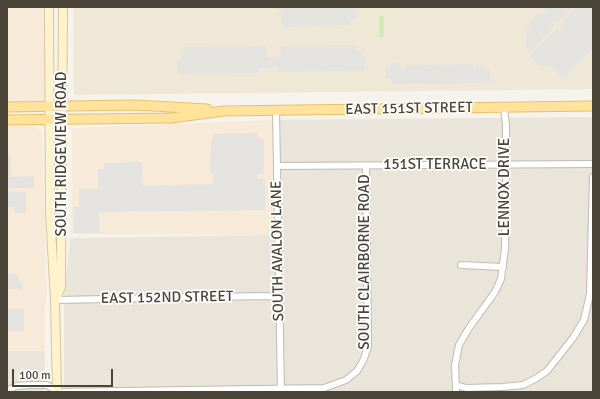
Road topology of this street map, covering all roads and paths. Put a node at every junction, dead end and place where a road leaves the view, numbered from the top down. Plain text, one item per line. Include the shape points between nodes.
1 (49, 7) edge
2 (63, 7) edge
3 (50, 106) junction
4 (62, 106) junction
5 (593, 106) edge
6 (7, 107) edge
7 (504, 108) junction
8 (276, 110) junction
9 (224, 111) junction
10 (7, 120) edge
11 (50, 120) junction
12 (62, 120) junction
13 (593, 164) edge
14 (506, 165) junction
15 (277, 166) junction
16 (366, 166) junction
17 (593, 177) edge
18 (461, 265) dead end
19 (503, 267) junction
20 (279, 297) junction
21 (56, 300) junction
22 (456, 385) junction
23 (7, 390) edge
24 (281, 390) edge
25 (56, 392) edge
26 (456, 392) edge

1 - 3 main road, SOUTH RIDGEVIEW ROAD
2 - 4 main road, SOUTH RIDGEVIEW ROAD
3 - 4 main road, EAST 151ST STREET
3 - 6 main road, EAST 151ST STREET
3 - 11 main road, SOUTH RIDGEVIEW ROAD
4 - 9 main road, EAST 151ST STREET via 170,106
4 - 12 main road, SOUTH RIDGEVIEW ROAD
5 - 7 main road, EAST 151ST STREET
7 - 8 main road, EAST 151ST STREET
7 - 14 street, LENNOX DRIVE
8 - 9 main road, EAST 151ST STREET
8 - 15 street, SOUTH AVALON LANE
9 - 12 main road, EAST 151ST STREET via 171,118
10 - 11 main road, EAST 151ST STREET
11 - 12 main road, EAST 151ST STREET
11 - 21 main road, SOUTH RIDGEVIEW ROAD via 50,212
12 - 21 main road, SOUTH RIDGEVIEW ROAD via 60,287
13 - 14 street, 151ST TERRACE
14 - 16 street, 151ST TERRACE
14 - 19 street, LENNOX DRIVE
15 - 16 street, 151ST TERRACE
15 - 20 street, SOUTH AVALON LANE
16 - 24 street, SOUTH CLAIRBORNE ROAD via 366,355 357,371 340,384 324,388
17 - 22 street via 590,294 584,320 573,338 546,371 523,384 473,388
18 - 19 street
19 - 22 street, LENNOX DRIVE via 502,278 495,292 460,345 456,356
20 - 21 street, EAST 152ND STREET
20 - 24 street, SOUTH AVALON LANE
21 - 25 main road, SOUTH RIDGEVIEW ROAD
22 - 26 street, LENNOX DRIVE
23 - 25 street, SOUTH CLAIRBORNE ROAD via 16,386 47,385
24 - 25 street, SOUTH CLAIRBORNE ROAD

